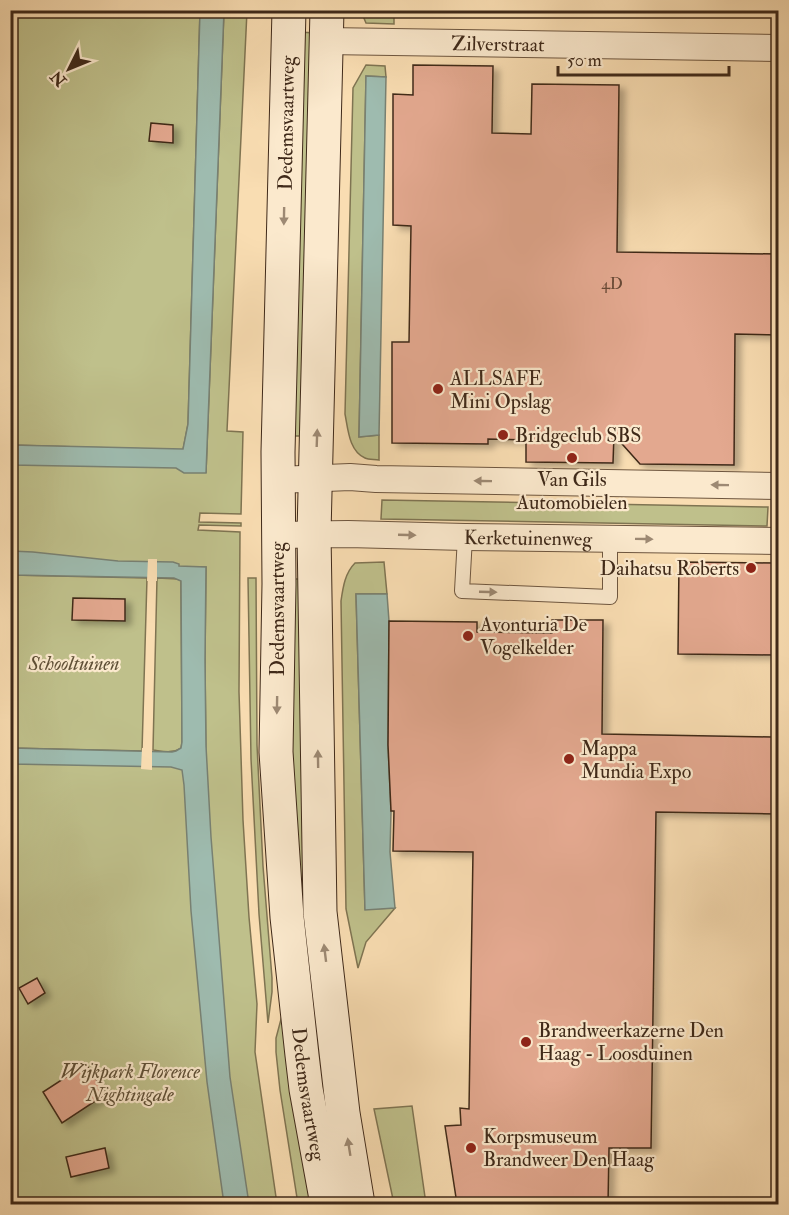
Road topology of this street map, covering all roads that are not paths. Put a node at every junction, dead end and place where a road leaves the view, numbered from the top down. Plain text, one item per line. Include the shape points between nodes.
1 (289, 10) edge
2 (326, 26) edge
3 (778, 48) edge
4 (316, 479) junction
5 (278, 480) junction
6 (778, 486) edge
7 (314, 533) junction
8 (278, 535) junction
9 (465, 537) junction
10 (610, 538) junction
11 (778, 541) edge
12 (327, 1204) edge
13 (358, 1204) edge

1 -> 5 main road, Dedemsvaartweg
2 - 3 street, Zilverstraat
4 -> 2 main road, Dedemsvaartweg
4 - 5 street
6 -> 4 street
4 - 7 main road, Dedemsvaartweg
5 - 8 main road, Dedemsvaartweg
7 - 8 street, Kerketuinenweg
7 -> 9 street, Kerketuinenweg
13 -> 7 main road, Dedemsvaartweg via 343,1113 320,912
8 -> 12 main road, Dedemsvaartweg via 276,752 287,916 306,1089
9 - 10 street, Kerketuinenweg
9 -> 10 lane via 462,591 610,597
10 -> 11 street, Kerketuinenweg

